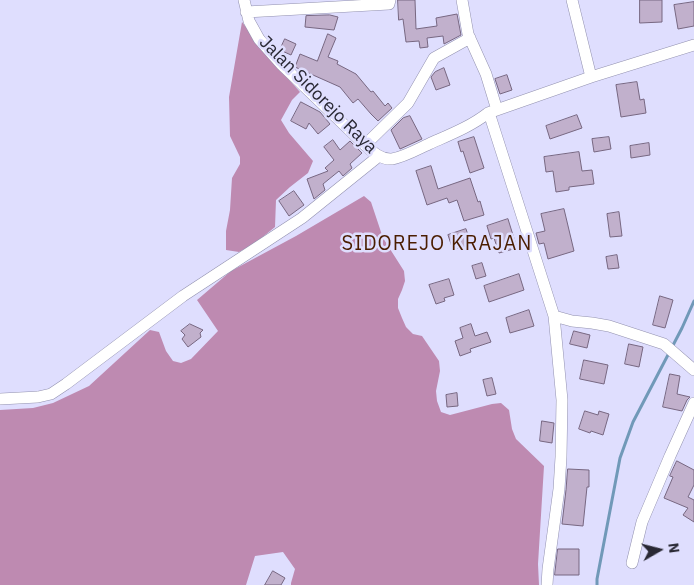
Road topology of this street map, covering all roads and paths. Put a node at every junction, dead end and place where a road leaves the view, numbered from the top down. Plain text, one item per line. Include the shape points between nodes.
1 (244, 0) edge
2 (390, 0) edge
3 (462, 0) edge
4 (572, 0) edge
5 (246, 12) junction
6 (470, 38) junction
7 (694, 45) edge
8 (591, 77) junction
9 (492, 117) junction
10 (365, 145) junction
11 (379, 156) junction
12 (554, 316) junction
13 (691, 366) edge
14 (0, 399) edge
15 (694, 403) edge
16 (632, 564) dead end
17 (547, 585) edge

1 - 5 street, Jalan Sidorejo Raya
2 - 5 street via 390,4
3 - 6 street
4 - 8 street
5 - 10 street, Jalan Sidorejo Raya via 259,39 282,65
6 - 9 street via 486,74
6 - 10 street via 434,58 408,103
7 - 8 street, Jalan Sidorejo Raya
8 - 9 street, Jalan Sidorejo Raya
9 - 11 street, Jalan Sidorejo Raya via 392,159
9 - 12 street
10 - 11 street, Jalan Sidorejo Raya
11 - 14 street via 302,218 183,296 51,394
12 - 13 street via 609,326 645,337 664,344
12 - 17 street via 562,400 562,457
15 - 16 street via 642,522

